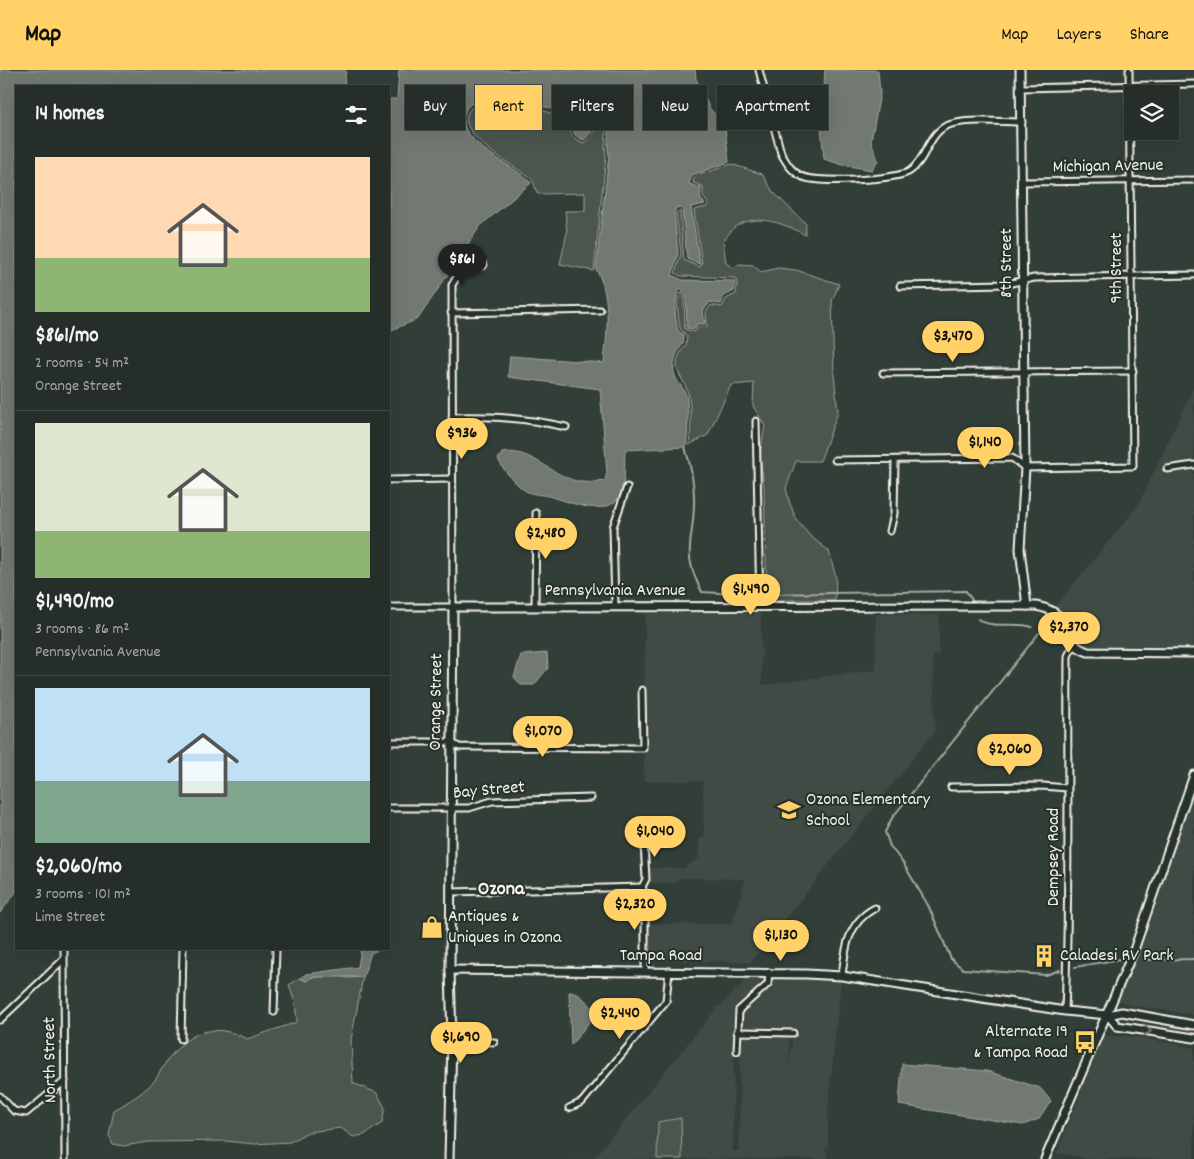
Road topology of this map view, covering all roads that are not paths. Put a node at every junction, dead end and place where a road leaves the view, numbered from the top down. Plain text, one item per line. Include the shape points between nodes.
1 (759, 70) edge
2 (1020, 70) edge
3 (1129, 70) edge
4 (1130, 84) junction
5 (1194, 84) edge
6 (1022, 88) junction
7 (1022, 122) junction
8 (1194, 180) edge
9 (1131, 181) junction
10 (1023, 182) junction
11 (484, 265) dead end
12 (1131, 275) junction
13 (1194, 275) edge
14 (1022, 282) junction
15 (900, 286) dead end
16 (600, 310) dead end
17 (451, 313) junction
18 (1133, 371) junction
19 (883, 373) dead end
20 (1024, 373) junction
21 (452, 417) junction
22 (756, 421) dead end
23 (566, 427) dead end
24 (834, 460) dead end
25 (895, 460) junction
26 (1194, 465) edge
27 (1025, 468) junction
28 (1167, 469) dead end
29 (451, 479) junction
30 (390, 480) edge
31 (627, 487) dead end
32 (536, 513) dead end
33 (890, 531) dead end
34 (760, 605) junction
35 (535, 606) junction
36 (615, 606) junction
37 (1026, 606) junction
38 (390, 607) edge
39 (453, 607) junction
40 (1074, 644) junction
41 (1194, 652) edge
42 (642, 690) dead end
43 (390, 742) edge
44 (451, 742) junction
45 (1194, 775) edge
46 (952, 787) dead end
47 (1067, 788) junction
48 (590, 798) dead end
49 (390, 808) edge
50 (451, 808) junction
51 (644, 824) dead end
52 (642, 887) junction
53 (451, 892) junction
54 (875, 908) dead end
55 (64, 950) edge
56 (183, 950) edge
57 (276, 950) edge
58 (63, 960) junction
59 (450, 970) junction
60 (645, 971) junction
61 (669, 971) junction
62 (769, 972) junction
63 (842, 976) junction
64 (1065, 1011) junction
65 (274, 1012) dead end
66 (1108, 1015) junction
67 (0, 1020) edge
68 (1194, 1025) edge
69 (737, 1032) junction
70 (793, 1033) dead end
71 (1194, 1038) edge
72 (182, 1039) dead end
73 (452, 1040) junction
74 (494, 1042) dead end
75 (737, 1051) dead end
76 (65, 1080) junction
77 (0, 1096) edge
78 (569, 1108) dead end
79 (65, 1159) edge
80 (450, 1159) edge
81 (1045, 1159) edge

1 - 7 street via 781,153 795,172 809,178 848,180 904,174 917,165 944,127 956,123
2 - 6 street, 8th Street
3 - 4 street, 9th Street
4 - 5 street
4 - 6 street
4 - 9 street, 9th Street
6 - 7 street, 8th Street
7 - 10 street, 8th Street
8 - 9 street, Michigan Avenue
9 - 10 street, Michigan Avenue
9 - 12 street, 9th Street
10 - 14 street, 8th Street
11 - 17 street, Orange Street via 454,279
12 - 13 street
12 - 14 street via 1034,278
12 - 18 street, 9th Street
14 - 15 street
14 - 20 street, 8th Street
16 - 17 street
17 - 21 street, Orange Street
18 - 20 street
18 - 27 street, 9th Street via 1133,466
19 - 20 street
20 - 27 street, 8th Street
21 - 23 street via 527,418
21 - 29 street, Orange Street
22 - 34 street
24 - 25 street
25 - 27 street via 1012,458
25 - 33 street via 894,514
26 - 28 street
27 - 37 street, 8th Street via 1020,549
29 - 30 street
29 - 39 street, Orange Street
31 - 36 street via 613,527
32 - 35 street
34 - 36 street, Pennsylvania Avenue
34 - 37 street, Pennsylvania Avenue
35 - 36 street, Pennsylvania Avenue
35 - 39 street, Pennsylvania Avenue
37 - 40 street, Pennsylvania Avenue via 1051,609 1063,621
38 - 39 street, Pennsylvania Avenue
39 - 44 street, Orange Street
40 - 41 street via 1088,652
40 - 47 street, Dempsey Road via 1068,656
42 - 44 street via 643,748 459,747
43 - 44 street
44 - 50 street, Orange Street
45 - 66 street via 1134,950
46 - 47 street
47 - 64 street, Dempsey Road via 1069,846
48 - 50 street, Bay Street via 492,800 469,808
49 - 50 street, Bay Street
50 - 53 street, Orange Street
51 - 52 street via 646,880
52 - 53 street
52 - 60 street via 645,894
53 - 59 street, Orange Street
54 - 63 street via 856,922 848,936
55 - 58 street, North Street
56 - 72 street
57 - 65 street
58 - 67 street
58 - 76 street, North Street
59 - 60 street, Tampa Road
59 - 73 street, Orange Street
60 - 61 street, Tampa Road
61 - 62 street, Tampa Road
61 - 78 street via 666,1000 582,1102
62 - 63 street, Tampa Road
62 - 69 street via 768,984 740,1010
63 - 64 street, Tampa Road
64 - 66 street, Tampa Road
66 - 68 street, Tampa Road via 1122,1012
66 -> 71 street, Tampa Road via 1117,1026
66 - 81 street
69 - 70 street
69 - 75 street
73 - 74 street
73 - 80 street, Orange Street
76 - 77 street via 26,1113 14,1111
76 - 79 street, North Street

